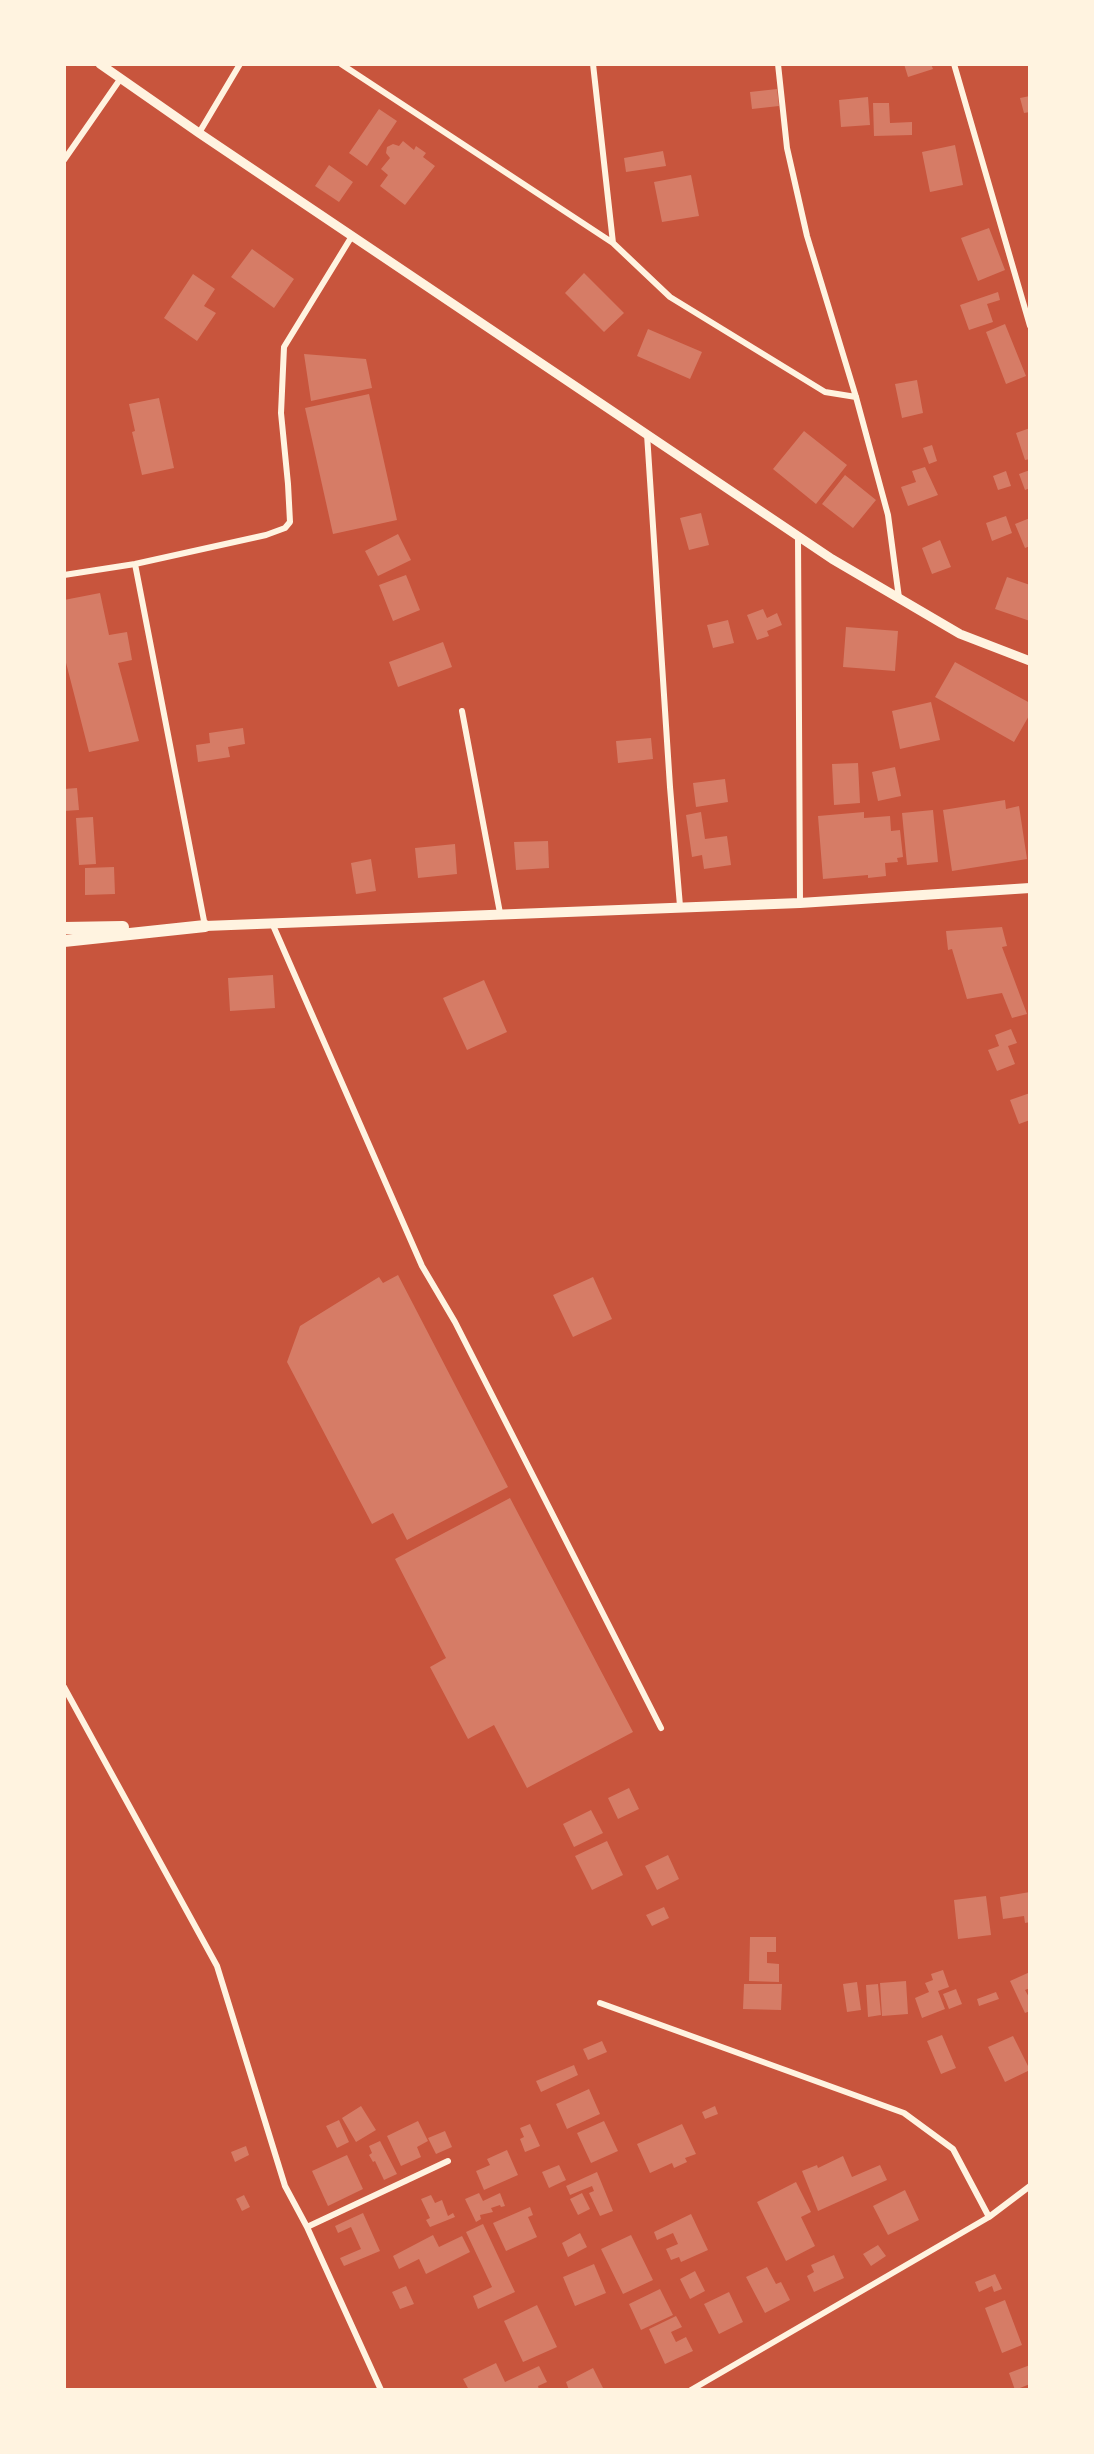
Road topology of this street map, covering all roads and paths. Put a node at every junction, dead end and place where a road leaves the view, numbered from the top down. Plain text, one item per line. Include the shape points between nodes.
1 (100, 64) edge
2 (240, 64) edge
3 (341, 64) edge
4 (593, 64) edge
5 (778, 64) edge
6 (954, 64) edge
7 (121, 78) junction
8 (199, 134) junction
9 (64, 160) edge
10 (352, 236) junction
11 (613, 243) junction
12 (1029, 326) edge
13 (856, 397) junction
14 (646, 434) junction
15 (798, 536) junction
16 (135, 564) junction
17 (64, 575) edge
18 (899, 598) junction
19 (1029, 661) edge
20 (462, 711) dead end
21 (1029, 888) edge
22 (800, 903) junction
23 (681, 906) junction
24 (500, 913) junction
25 (272, 923) junction
26 (205, 926) junction
27 (64, 928) edge
28 (64, 940) edge
29 (64, 1687) edge
30 (661, 1728) dead end
31 (600, 2003) dead end
32 (448, 2161) dead end
33 (1029, 2186) edge
34 (989, 2217) junction
35 (307, 2227) junction
36 (702, 2386) edge
37 (381, 2390) edge
38 (691, 2390) edge

1 - 7 street
2 - 8 street
3 - 11 street
4 - 11 street
5 - 13 street via 787,148 807,236
6 - 12 street
7 - 8 street
7 - 9 street
8 - 10 street
10 - 14 street
10 - 16 street via 284,346 280,413 290,522 266,535
11 - 13 street via 670,297 825,392
13 - 18 street via 888,515
14 - 15 street
14 - 23 street
15 - 18 street
15 - 22 street
16 - 17 street
16 - 26 street
18 - 19 street via 960,633
20 - 24 street
21 - 22 main road
22 - 23 main road
23 - 24 main road
24 - 25 main road
25 - 26 main road
25 - 30 street via 422,1266 455,1322
26 - 27 main road
26 - 28 main road
29 - 35 street via 216,1966 285,2186
31 - 34 street via 904,2112 953,2149
32 - 35 street
33 - 34 street
34 - 36 street
35 - 37 street
36 - 38 street

